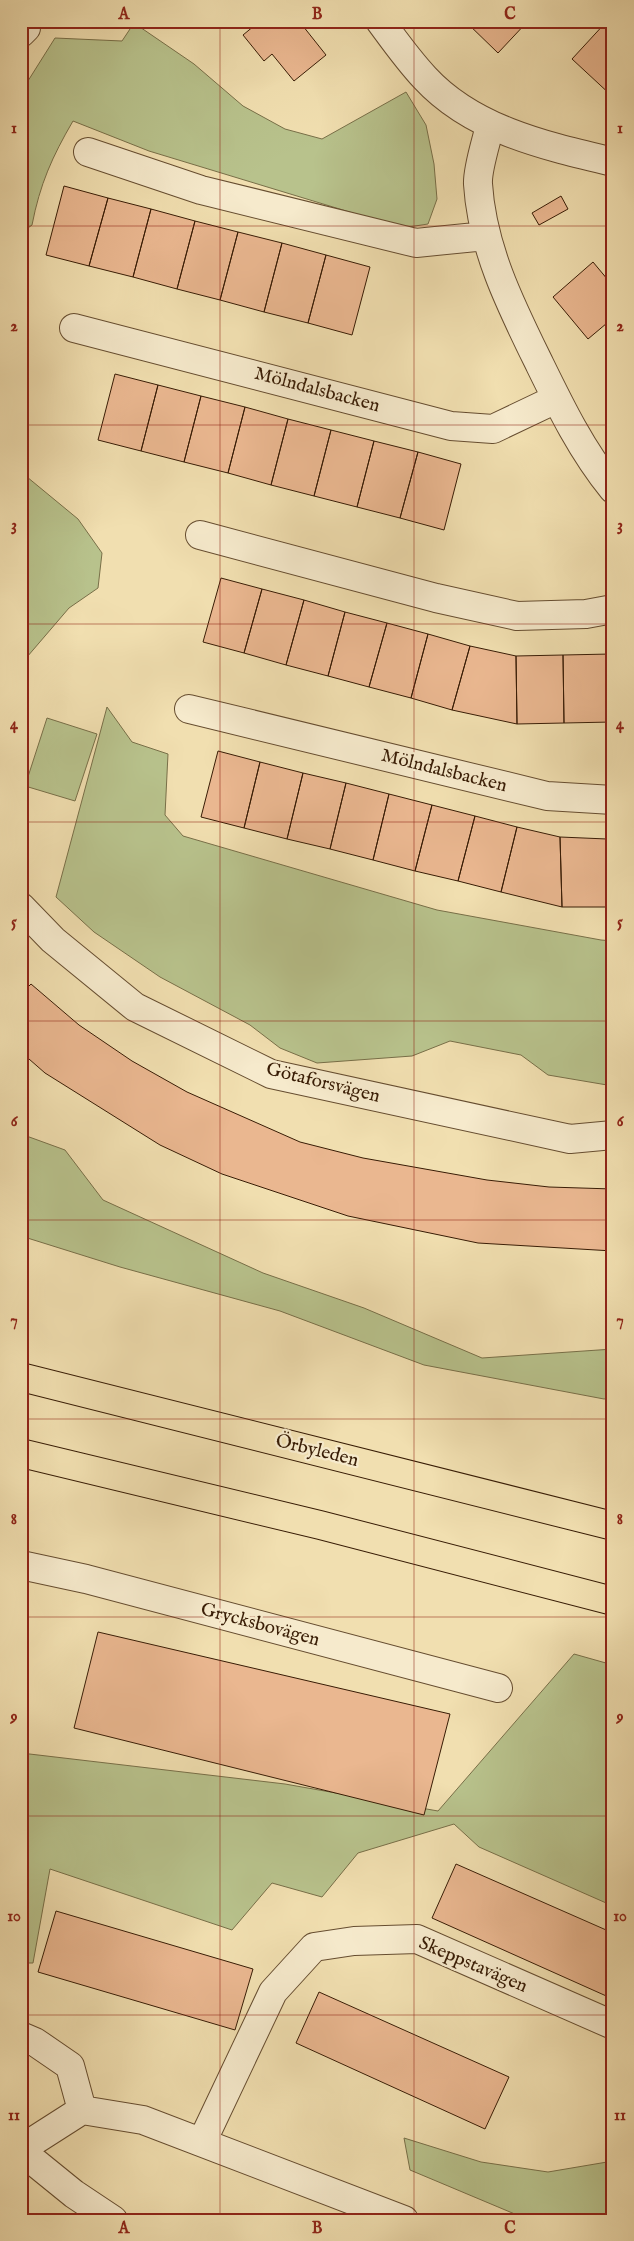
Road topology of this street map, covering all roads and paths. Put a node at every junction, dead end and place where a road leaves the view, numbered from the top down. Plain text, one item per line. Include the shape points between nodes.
1 (380, 21) edge
2 (490, 124) junction
3 (88, 152) dead end
4 (613, 162) edge
5 (486, 236) junction
6 (74, 328) dead end
7 (556, 399) junction
8 (613, 489) edge
9 (200, 535) dead end
10 (613, 609) edge
11 (189, 709) dead end
12 (613, 800) edge
13 (21, 907) edge
14 (613, 1135) edge
15 (21, 1377) edge
16 (21, 1453) edge
17 (613, 1526) edge
18 (21, 1565) edge
19 (613, 1601) edge
20 (498, 1688) dead end
21 (613, 2025) edge
22 (21, 2036) edge
23 (82, 2110) junction
24 (202, 2142) junction
25 (21, 2150) edge
26 (113, 2220) edge
27 (404, 2220) edge

1 - 2 street via 426,79 477,119
2 - 4 street via 546,146
2 - 5 street via 478,182
3 - 5 street via 201,190 416,243
5 - 7 street via 506,297
6 - 7 street, Mölndalsbacken via 451,426 493,429
7 - 8 street via 592,464
9 - 10 street via 436,598 517,616 586,614
11 - 12 street, Mölndalsbacken via 547,796
13 - 14 street, Götaforsvägen via 53,940 135,1007 271,1074 570,1139
15 - 17 main road, Örbyleden
16 - 19 main road via 320,1525
18 - 20 street, Grycksbovägen via 86,1579
21 - 24 street, Skeppstavägen via 417,1939 354,1941 314,1947 273,1992
22 - 23 street via 70,2066
23 - 24 street via 143,2120
23 - 25 street
24 - 27 street
25 - 26 street via 74,2194

